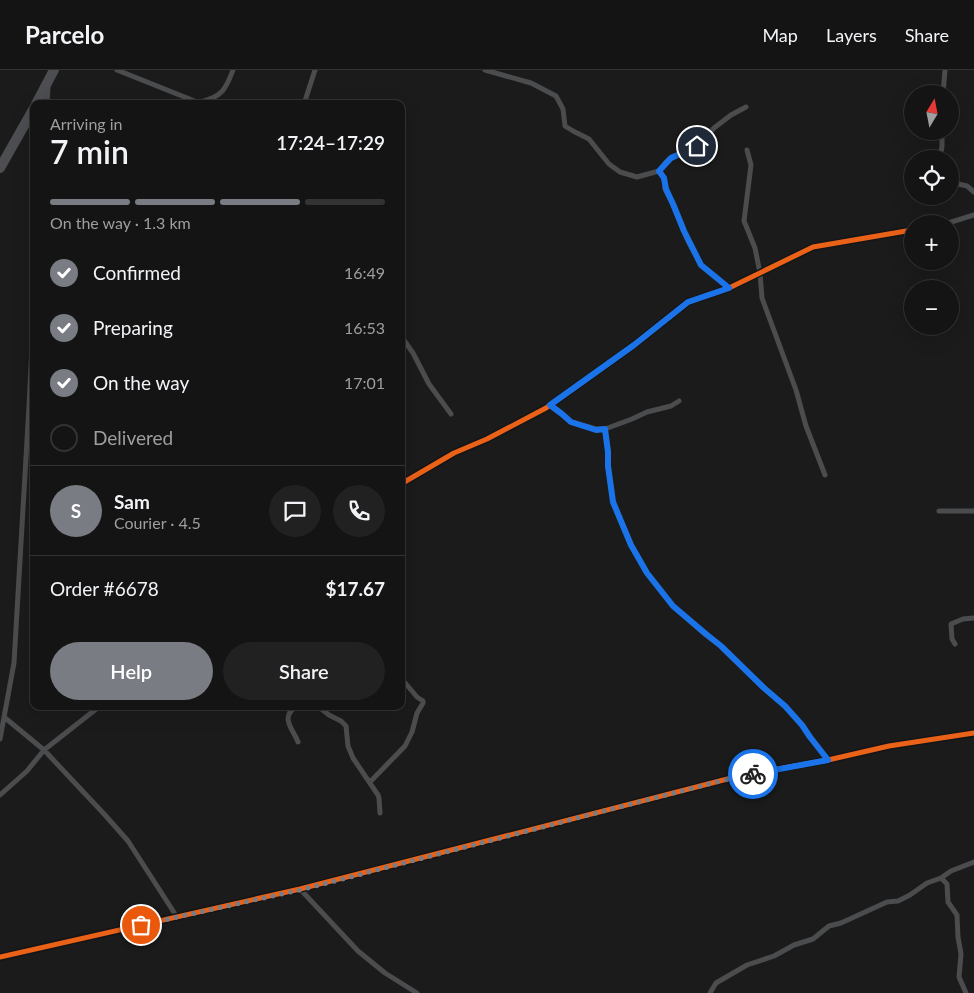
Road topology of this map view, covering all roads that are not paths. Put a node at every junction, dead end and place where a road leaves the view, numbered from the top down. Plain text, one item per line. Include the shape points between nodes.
1 (54, 70) edge
2 (59, 70) edge
3 (116, 70) edge
4 (233, 70) edge
5 (315, 70) edge
6 (485, 70) edge
7 (945, 70) edge
8 (48, 82) junction
9 (944, 85) edge
10 (47, 94) junction
11 (38, 100) edge
12 (46, 100) edge
13 (193, 100) edge
14 (208, 100) edge
15 (305, 100) edge
16 (746, 107) dead end
17 (30, 115) edge
18 (747, 150) dead end
19 (0, 168) edge
20 (659, 171) junction
21 (959, 184) edge
22 (974, 192) edge
23 (974, 215) edge
24 (959, 220) edge
25 (904, 231) edge
26 (760, 273) junction
27 (729, 288) junction
28 (405, 342) edge
29 (30, 386) edge
30 (679, 401) dead end
31 (550, 405) junction
32 (451, 414) dead end
33 (605, 429) junction
34 (824, 474) dead end
35 (405, 482) edge
36 (939, 511) dead end
37 (974, 511) edge
38 (974, 618) edge
39 (955, 644) dead end
40 (405, 683) edge
41 (95, 710) edge
42 (292, 710) edge
43 (323, 710) edge
44 (4, 717) junction
45 (974, 733) edge
46 (0, 739) edge
47 (298, 742) dead end
48 (44, 750) junction
49 (828, 760) junction
50 (370, 782) junction
51 (0, 795) edge
52 (380, 812) dead end
53 (974, 862) edge
54 (941, 878) junction
55 (300, 890) junction
56 (177, 917) junction
57 (0, 957) edge
58 (417, 993) edge
59 (710, 993) edge
60 (966, 993) edge

1 - 8 highway
2 - 10 street
3 - 13 street
4 - 14 street via 226,88
5 - 15 street
6 - 20 street via 531,83 556,96 563,109 565,126 589,139 609,164 620,172 637,177
7 - 9 street
8 - 10 street
8 - 11 highway
10 - 12 street
16 - 20 street via 714,128 697,146 671,158
17 - 19 highway
18 - 26 street via 751,165 744,221 755,248
20 - 27 street via 701,265
21 - 22 street
23 - 24 street
25 - 26 street via 813,247
26 - 27 street
26 - 34 street via 762,298
27 - 31 street via 688,302
28 - 32 street
29 - 44 street via 14,663
30 - 33 street
31 - 33 street via 571,422 596,430
31 - 35 street
33 - 49 street via 613,502 647,573 673,606 785,706
36 - 37 street
38 - 39 street via 951,624
40 - 50 street via 423,703 405,746
41 - 48 street
42 - 47 street via 288,719
43 - 50 street via 346,726 353,758
44 - 46 street
44 - 48 street
45 - 49 street via 889,746
48 - 51 street via 27,771
48 - 56 street via 128,841
49 - 55 street via 739,776
50 - 52 street via 380,798
53 - 54 street
54 - 59 street via 927,883 910,896 829,926 813,939 747,965 716,983
54 - 60 street via 947,884 948,902 957,916 961,954 959,977
55 - 56 street
55 - 58 street via 358,951
56 - 57 street

